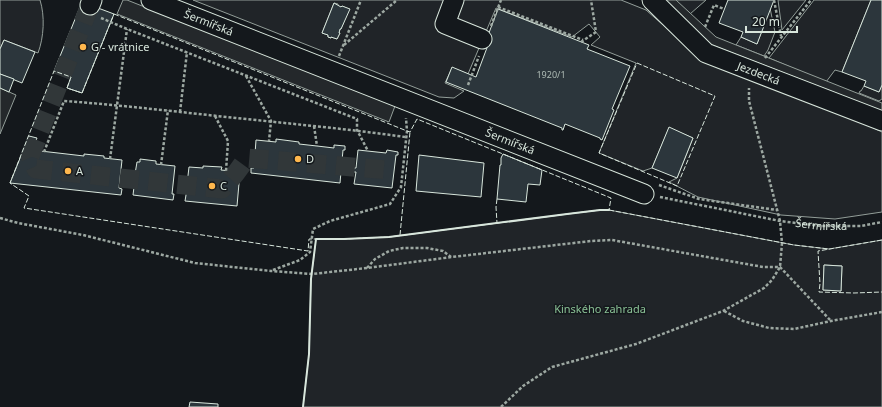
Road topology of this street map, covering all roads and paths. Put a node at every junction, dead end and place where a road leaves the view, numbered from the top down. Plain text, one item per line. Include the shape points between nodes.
1 (151, 0) edge
2 (361, 0) edge
3 (397, 0) edge
4 (454, 0) edge
5 (501, 0) edge
6 (591, 0) edge
7 (652, 0) edge
8 (774, 0) edge
9 (811, 0) edge
10 (93, 7) edge
11 (724, 9) dead end
12 (127, 29) junction
13 (781, 37) junction
14 (482, 39) dead end
15 (343, 45) junction
16 (698, 45) junction
17 (187, 52) junction
18 (754, 71) junction
19 (334, 72) junction
20 (246, 75) junction
21 (404, 100) junction
22 (118, 105) junction
23 (168, 110) junction
24 (180, 112) junction
25 (215, 115) junction
26 (271, 121) junction
27 (882, 121) edge
28 (314, 126) junction
29 (357, 130) junction
30 (405, 137) junction
31 (269, 141) dead end
32 (317, 146) dead end
33 (368, 151) dead end
34 (44, 152) dead end
35 (110, 159) dead end
36 (161, 164) dead end
37 (226, 171) dead end
38 (644, 194) joint
39 (0, 218) edge
40 (780, 221) junction
41 (882, 222) edge
42 (452, 257) junction
43 (780, 267) junction
44 (367, 268) junction
45 (270, 271) junction
46 (723, 311) junction
47 (882, 312) edge
48 (831, 321) junction
49 (501, 407) edge

1 - 19 street, Šermířská
2 - 15 path
3 - 15 path
4 - 14 street via 445,24
5 - 6 path via 498,7 582,41 596,32
7 - 16 street, Jezdecká
8 - 13 path
9 - 13 path
10 - 12 path
11 - 16 path via 714,4
12 - 17 path
12 - 22 path
13 - 18 path
15 - 19 path
16 - 18 street, Jezdecká via 706,53
17 - 20 path
17 - 24 path
18 - 27 street, Jezdecká
18 - 40 path via 749,86 749,101
19 - 21 street, Šermířská
20 - 26 path
20 - 29 path via 357,119
21 - 30 path via 407,131
21 - 38 street, Šermířská
22 - 23 path
22 - 34 path via 64,101
22 - 35 path
23 - 24 path
23 - 36 path
24 - 25 path
25 - 26 path
25 - 37 path via 228,141
26 - 28 path
26 - 31 path
28 - 29 path
28 - 32 path
29 - 30 path
29 - 33 path
30 - 45 path via 401,187 390,204 330,221 313,229 310,252 300,260
38 - 40 path, Šermířská
39 - 45 path via 83,235 195,263
40 - 41 path, Šermířská via 821,226 861,226
40 - 43 path
42 - 43 path via 612,240 763,267
42 - 44 path
42 - 44 path via 443,251 403,248 375,259
43 - 46 path via 764,288
43 - 48 path
44 - 45 path via 312,274
46 - 48 path via 743,321 769,328 794,329
46 - 49 path via 636,344 552,367 523,386
47 - 48 path

